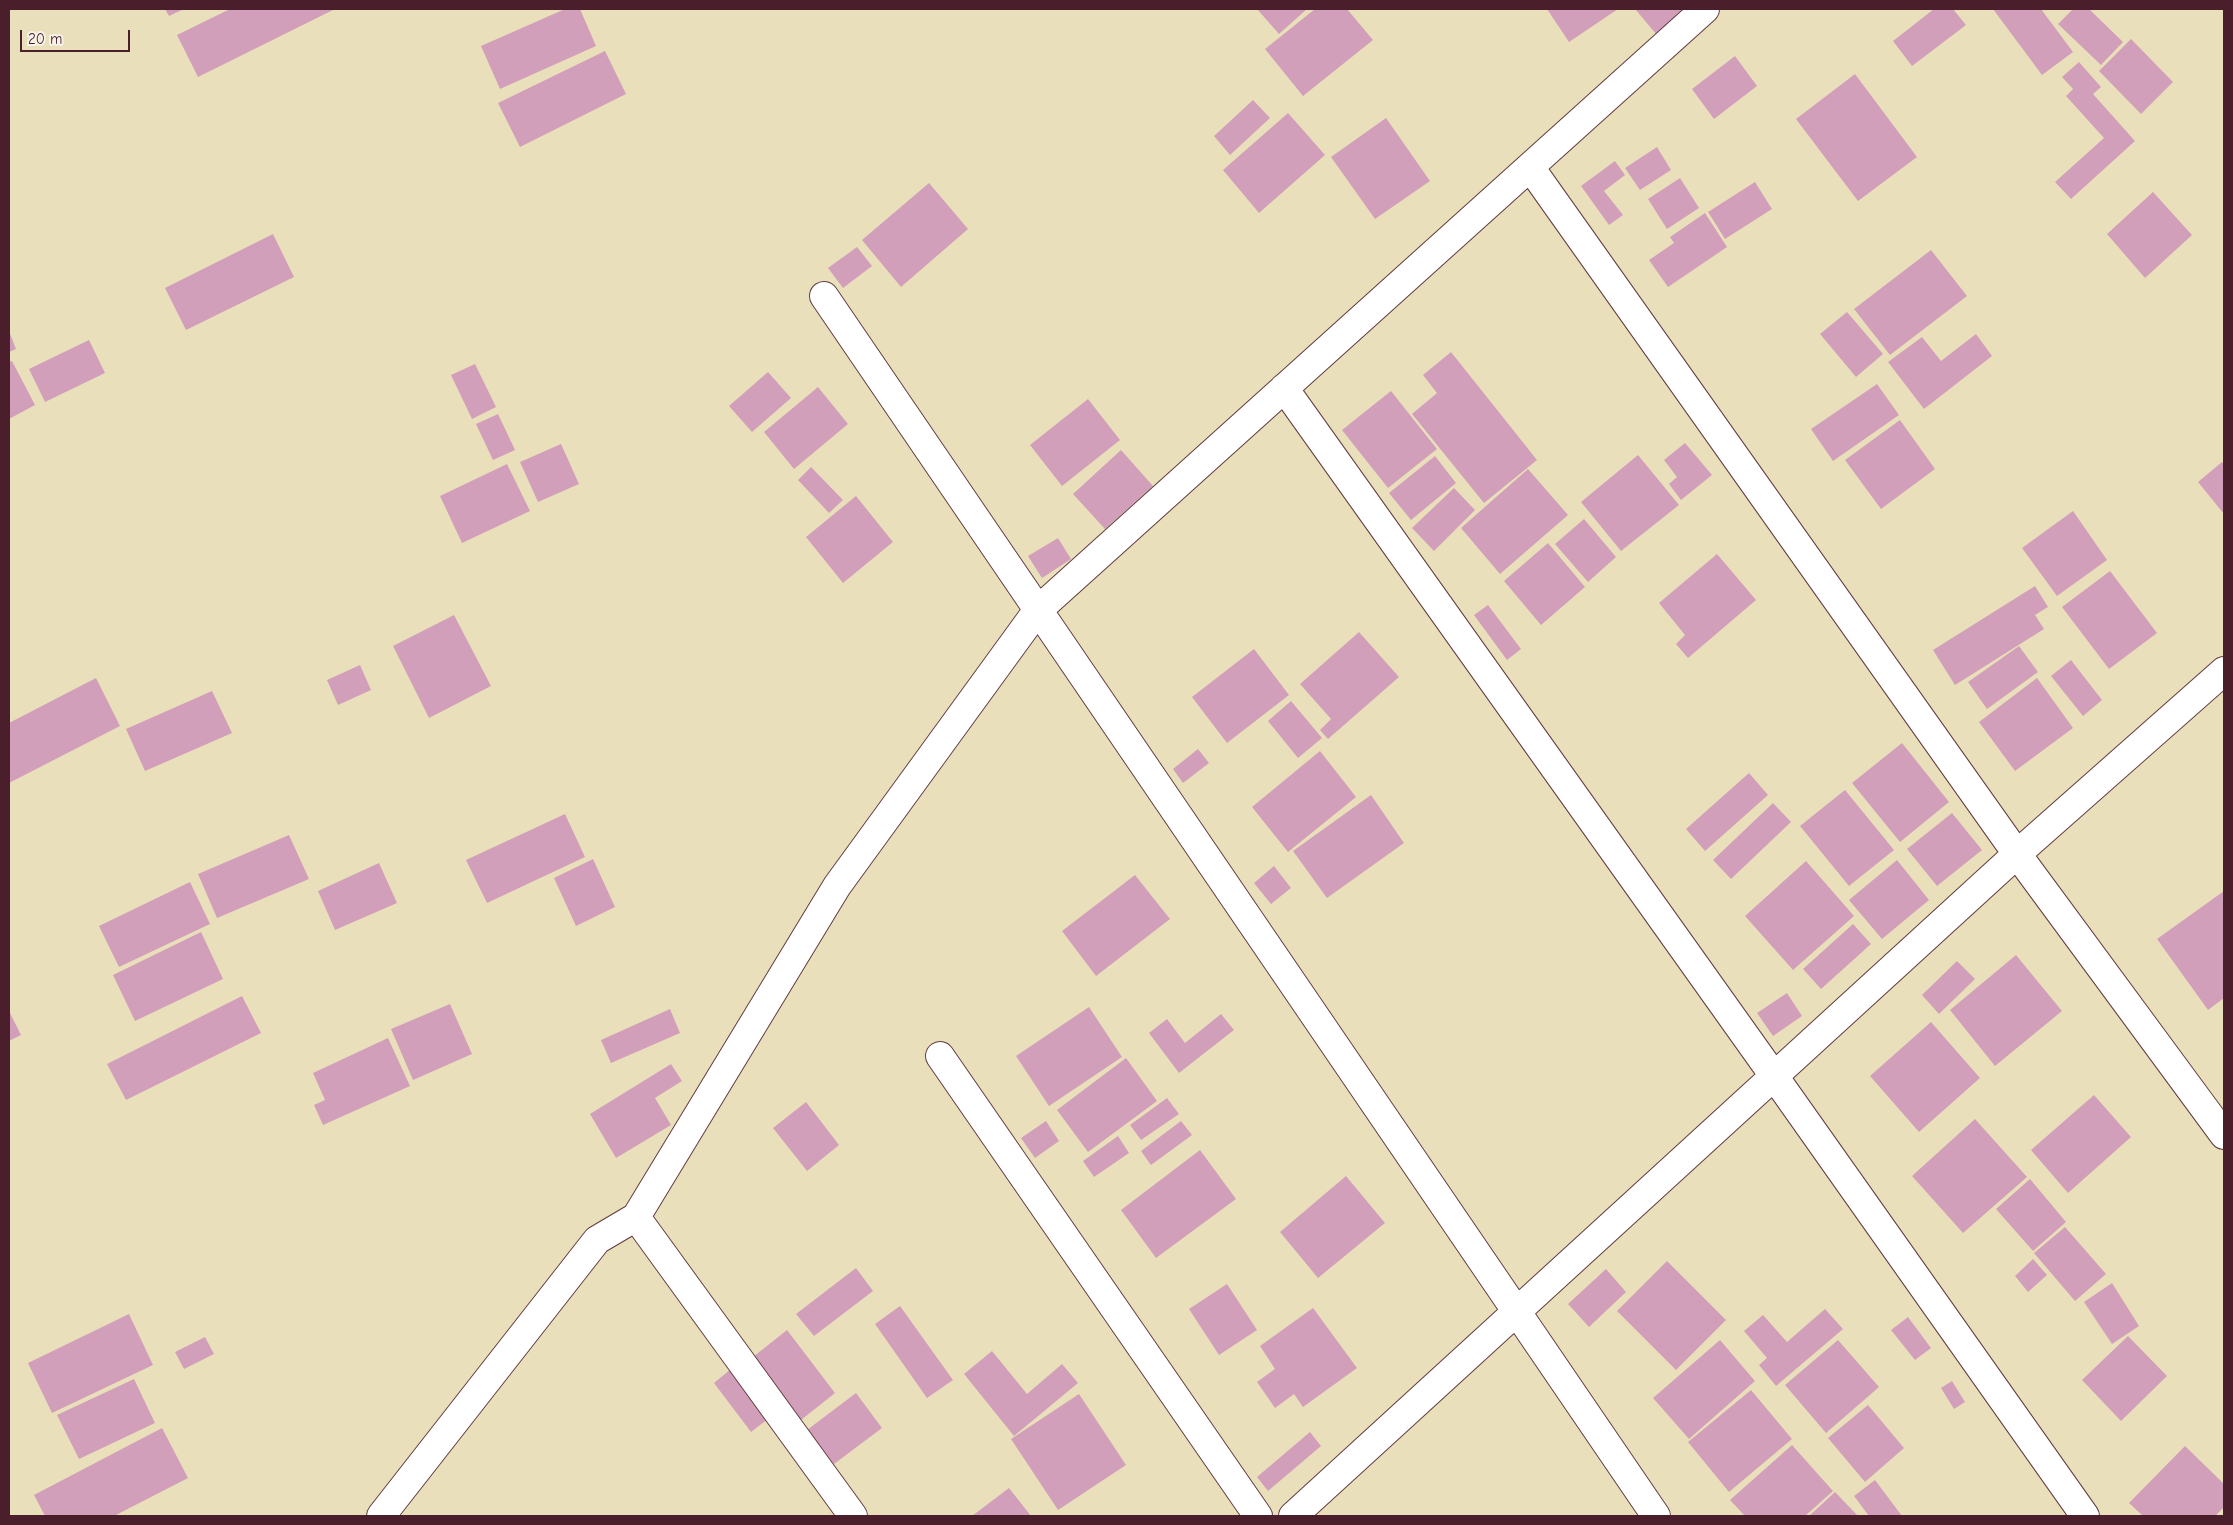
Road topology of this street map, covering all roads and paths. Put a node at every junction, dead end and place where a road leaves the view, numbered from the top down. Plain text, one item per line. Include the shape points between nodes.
1 (1705, 9) edge
2 (1530, 167) junction
3 (824, 296) dead end
4 (1284, 388) junction
5 (1037, 611) junction
6 (2224, 671) edge
7 (2017, 854) junction
8 (940, 1056) dead end
9 (1774, 1076) junction
10 (2224, 1135) edge
11 (636, 1218) junction
12 (1516, 1312) junction
13 (381, 1516) edge
14 (853, 1516) edge
15 (1258, 1516) edge
16 (1293, 1516) edge
17 (1656, 1516) edge
18 (2085, 1516) edge

1 - 2 street
2 - 4 street
2 - 7 street
3 - 5 street
4 - 5 street
4 - 9 street
5 - 11 street via 838,886
5 - 12 street
6 - 7 street
7 - 9 street
7 - 10 street
8 - 15 street
9 - 12 street
9 - 18 street
11 - 13 street via 597,1240
11 - 14 street
12 - 16 street
12 - 17 street

